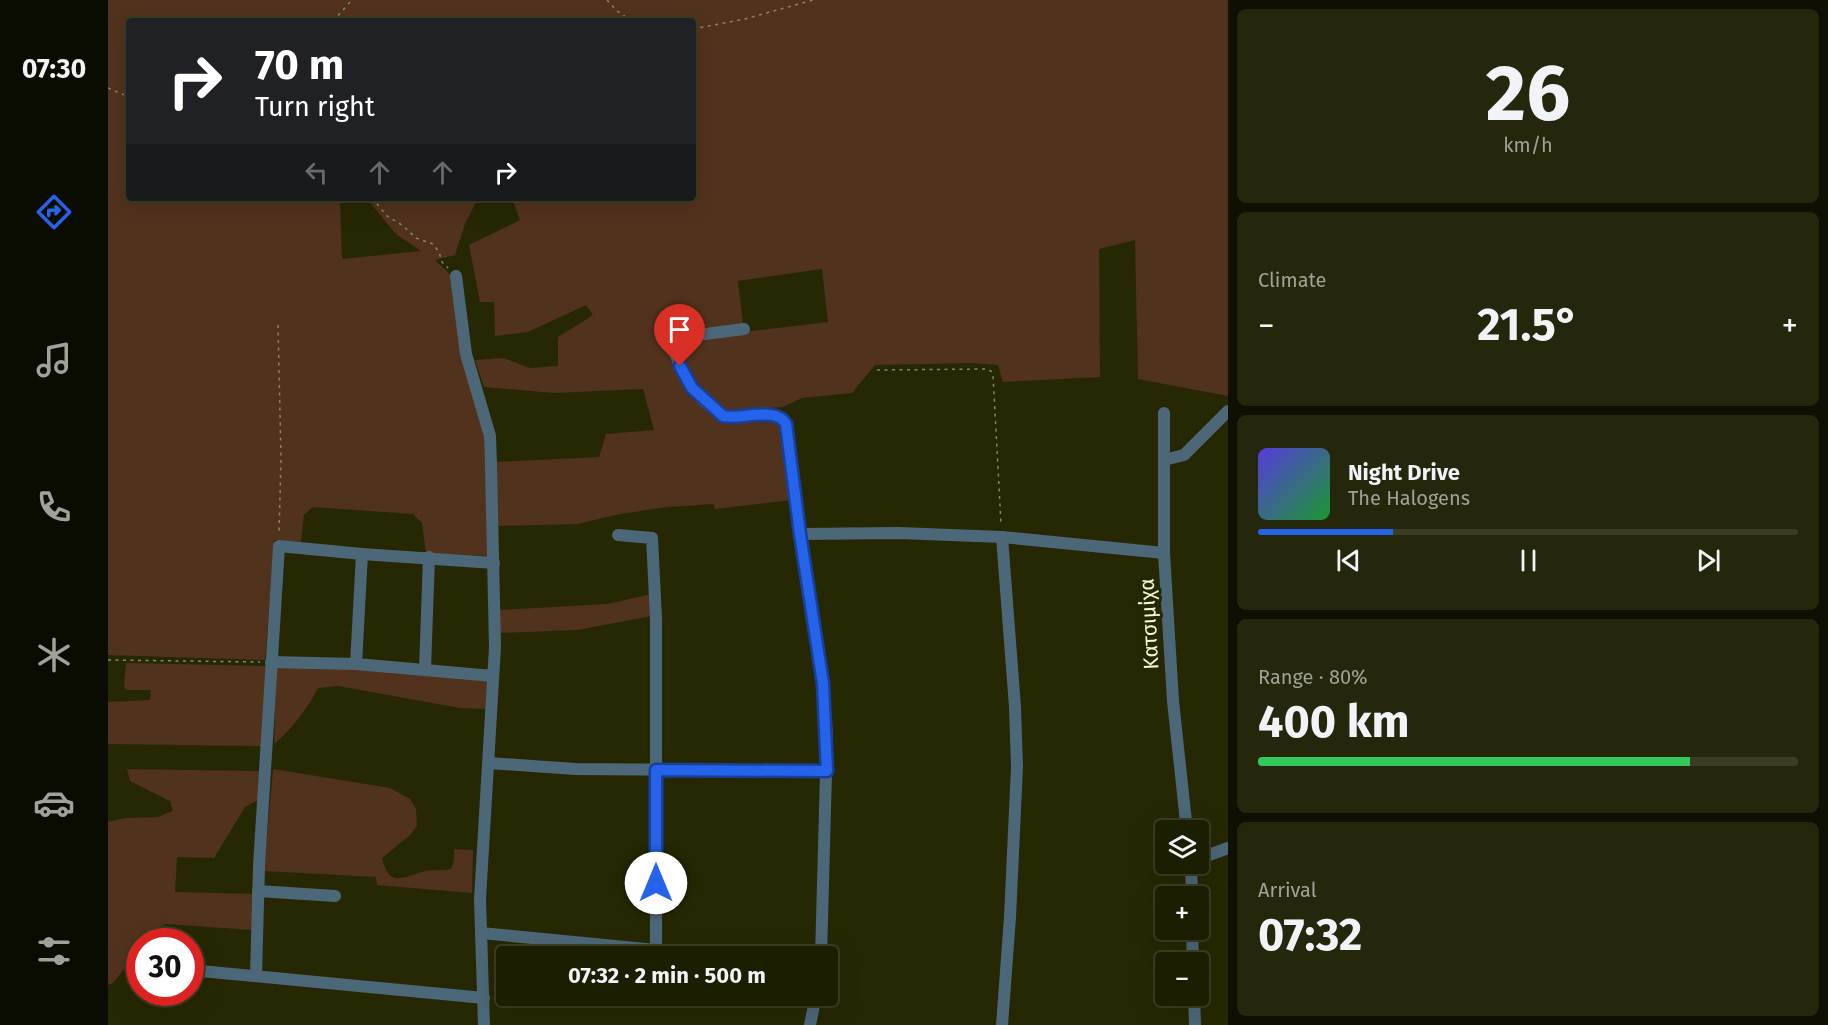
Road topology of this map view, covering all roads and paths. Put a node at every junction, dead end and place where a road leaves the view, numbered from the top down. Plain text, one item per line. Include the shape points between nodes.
1 (352, 0) edge
2 (607, 0) edge
3 (813, 0) edge
4 (336, 18) edge
5 (628, 18) edge
6 (696, 28) edge
7 (108, 88) edge
8 (126, 96) edge
9 (374, 201) edge
10 (456, 276) joint
11 (278, 325) dead end
12 (744, 329) dead end
13 (877, 370) dead end
14 (1228, 411) edge
15 (1164, 413) dead end
16 (1164, 460) junction
17 (800, 534) junction
18 (618, 535) dead end
19 (1002, 537) junction
20 (279, 546) junction
21 (1164, 553) junction
22 (362, 554) junction
23 (429, 557) junction
24 (494, 562) junction
25 (108, 660) edge
26 (271, 662) junction
27 (356, 664) junction
28 (424, 669) junction
29 (493, 676) junction
30 (489, 764) junction
31 (656, 770) junction
32 (827, 771) junction
33 (1186, 820) edge
34 (1228, 848) edge
35 (1209, 855) edge
36 (258, 891) junction
37 (336, 896) dead end
38 (481, 933) junction
39 (615, 946) edge
40 (656, 946) edge
41 (821, 946) edge
42 (204, 971) edge
43 (256, 976) junction
44 (484, 998) junction
45 (814, 1006) edge
46 (1194, 1006) edge
47 (484, 1025) edge
48 (810, 1025) edge
49 (1002, 1025) edge
50 (1195, 1025) edge

1 - 4 path
2 - 5 path
3 - 6 path
7 - 8 path
9 - 10 path via 416,238 433,244 442,262
10 - 24 street via 466,354 490,436
11 - 20 path
12 - 17 street via 681,337 673,348 692,388 718,413 728,417 782,418 786,424
13 - 19 path via 991,371
14 - 16 street via 1184,455
15 - 16 street, Κατσιμίχα
16 - 21 street, Κατσιμίχα
17 - 19 street
17 - 32 street via 823,684
18 - 31 street via 652,538
19 - 21 street
19 - 49 street via 1017,767
20 - 22 street
20 - 26 street
21 - 33 street, Κατσιμίχα via 1173,701
22 - 23 street
22 - 27 street
23 - 24 street
23 - 28 street
24 - 29 street
25 - 26 path
26 - 27 street
26 - 36 street
27 - 28 street
28 - 29 street
29 - 30 street
30 - 31 street
30 - 38 street
31 - 32 street
31 - 40 street
32 - 41 street
34 - 35 street
36 - 37 street
36 - 43 street
38 - 39 street
38 - 44 street
42 - 43 street
43 - 44 street
44 - 47 street
45 - 48 street
46 - 50 street

